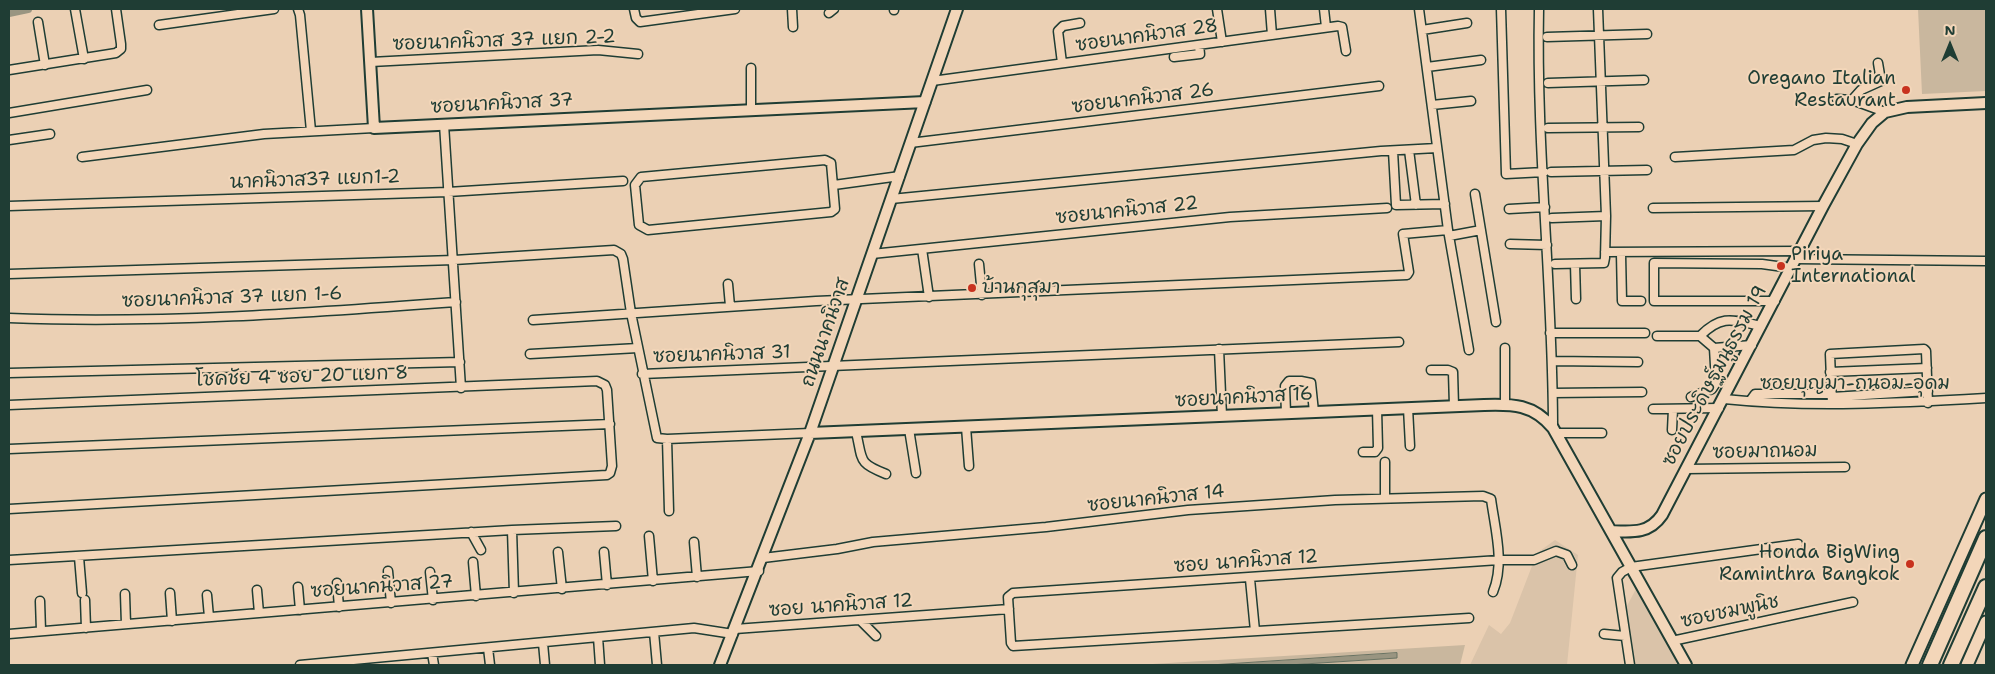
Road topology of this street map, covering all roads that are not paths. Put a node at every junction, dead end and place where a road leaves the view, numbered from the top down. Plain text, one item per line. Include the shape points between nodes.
1 (75, 9) edge
2 (116, 9) edge
3 (274, 9) edge
4 (298, 9) edge
5 (367, 9) edge
6 (634, 9) edge
7 (735, 9) edge
8 (792, 9) edge
9 (957, 9) edge
10 (1217, 9) edge
11 (1270, 9) edge
12 (1324, 9) edge
13 (1419, 9) edge
14 (1501, 9) edge
15 (1539, 9) edge
16 (1598, 9) edge
17 (38, 22) dead end
18 (1080, 23) dead end
19 (1468, 23) dead end
20 (159, 25) dead end
21 (793, 27) dead end
22 (1326, 27) junction
23 (1422, 30) junction
24 (1647, 34) dead end
25 (1272, 35) junction
26 (1547, 37) dead end
27 (1599, 37) junction
28 (1222, 42) junction
29 (1198, 45) junction
30 (1346, 51) dead end
31 (638, 54) dead end
32 (1174, 57) dead end
33 (84, 59) junction
34 (1481, 60) dead end
35 (371, 62) junction
36 (1062, 64) junction
37 (1878, 64) dead end
38 (45, 65) junction
39 (1427, 67) junction
40 (751, 68) dead end
41 (9, 70) edge
42 (1644, 80) dead end
43 (932, 81) junction
44 (1600, 82) junction
45 (1548, 83) dead end
46 (1379, 86) dead end
47 (147, 90) dead end
48 (1837, 99) dead end
49 (1852, 100) junction
50 (1471, 101) dead end
51 (925, 102) junction
52 (1986, 103) edge
53 (1432, 105) junction
54 (751, 108) junction
55 (1885, 112) junction
56 (9, 113) edge
57 (444, 124) junction
58 (1639, 127) dead end
59 (374, 128) junction
60 (1548, 128) dead end
61 (1602, 128) junction
62 (311, 131) junction
63 (50, 134) dead end
64 (9, 140) edge
65 (910, 143) junction
66 (1857, 144) junction
67 (1437, 148) junction
68 (1393, 150) junction
69 (1409, 150) junction
70 (1675, 157) dead end
71 (82, 158) dead end
72 (1647, 170) dead end
73 (1547, 172) junction
74 (1604, 172) junction
75 (900, 176) junction
76 (623, 181) dead end
77 (834, 185) junction
78 (448, 192) junction
79 (1475, 194) dead end
80 (891, 199) junction
81 (1445, 204) junction
82 (1416, 205) junction
83 (9, 206) edge
84 (1823, 206) junction
85 (1545, 207) junction
86 (1387, 208) dead end
87 (1653, 208) dead end
88 (1509, 209) dead end
89 (1606, 216) junction
90 (1552, 218) dead end
91 (1481, 230) junction
92 (1449, 233) junction
93 (1510, 244) dead end
94 (1547, 245) junction
95 (922, 249) junction
96 (1605, 252) junction
97 (872, 254) junction
98 (1621, 254) junction
99 (1796, 259) junction
100 (454, 260) junction
101 (1986, 261) edge
102 (979, 264) dead end
103 (1555, 264) dead end
104 (1575, 264) junction
105 (9, 274) edge
106 (728, 284) dead end
107 (982, 295) junction
108 (929, 298) junction
109 (1576, 299) dead end
110 (856, 300) junction
111 (1641, 301) dead end
112 (1775, 301) junction
113 (456, 302) junction
114 (730, 306) junction
115 (631, 313) junction
116 (9, 318) edge
117 (533, 320) dead end
118 (1496, 322) dead end
119 (1762, 326) junction
120 (1550, 333) junction
121 (1645, 333) dead end
122 (1657, 336) dead end
123 (1700, 336) junction
124 (1399, 342) dead end
125 (1752, 346) junction
126 (638, 348) junction
127 (1505, 348) dead end
128 (1714, 348) junction
129 (1219, 349) junction
130 (1469, 350) dead end
131 (530, 354) dead end
132 (1552, 361) junction
133 (460, 362) junction
134 (1638, 362) dead end
135 (833, 367) junction
136 (1927, 368) junction
137 (1431, 370) dead end
138 (1830, 372) junction
139 (9, 374) edge
140 (642, 374) junction
141 (461, 388) junction
142 (1642, 392) dead end
143 (1928, 392) junction
144 (1553, 393) junction
145 (1691, 397) dead end
146 (1832, 398) junction
147 (1986, 398) edge
148 (1722, 403) junction
149 (1928, 403) junction
150 (1505, 404) junction
151 (9, 405) edge
152 (1454, 406) junction
153 (1408, 408) junction
154 (1377, 409) junction
155 (1653, 409) dead end
156 (1673, 409) junction
157 (1314, 412) junction
158 (1286, 414) junction
159 (1222, 416) junction
160 (610, 424) junction
161 (966, 427) junction
162 (909, 429) junction
163 (1554, 430) junction
164 (1672, 430) dead end
165 (856, 432) junction
166 (810, 433) junction
167 (1602, 433) dead end
168 (664, 439) junction
169 (1410, 446) dead end
170 (9, 449) edge
171 (1363, 452) dead end
172 (1385, 462) dead end
173 (969, 466) dead end
174 (1846, 467) dead end
175 (1686, 469) junction
176 (916, 473) dead end
177 (886, 474) dead end
178 (1385, 498) junction
179 (1986, 499) edge
180 (9, 509) edge
181 (670, 511) dead end
182 (616, 526) dead end
183 (512, 530) junction
184 (1611, 531) junction
185 (471, 532) junction
186 (649, 536) dead end
187 (1986, 538) edge
188 (694, 542) dead end
189 (1798, 544) dead end
190 (481, 550) dead end
191 (558, 552) dead end
192 (604, 552) dead end
193 (79, 557) junction
194 (764, 558) junction
195 (9, 560) edge
196 (1499, 560) junction
197 (473, 562) dead end
198 (1572, 565) dead end
199 (1631, 567) junction
200 (388, 571) dead end
201 (759, 571) junction
202 (430, 572) dead end
203 (697, 577) junction
204 (1250, 579) junction
205 (653, 581) junction
206 (338, 583) dead end
207 (607, 585) junction
208 (298, 587) dead end
209 (1986, 587) edge
210 (562, 589) junction
211 (257, 590) dead end
212 (1493, 592) dead end
213 (170, 593) dead end
214 (514, 593) junction
215 (125, 594) dead end
216 (207, 595) dead end
217 (476, 596) junction
218 (433, 600) junction
219 (40, 601) dead end
220 (1853, 602) dead end
221 (391, 603) junction
222 (339, 607) junction
223 (1009, 609) junction
224 (300, 610) junction
225 (260, 613) junction
226 (209, 617) junction
227 (1469, 618) dead end
228 (172, 620) junction
229 (861, 620) junction
230 (1986, 622) edge
231 (126, 624) junction
232 (86, 628) junction
233 (41, 631) junction
234 (1255, 631) junction
235 (654, 632) junction
236 (734, 632) junction
237 (9, 634) edge
238 (1604, 634) dead end
239 (876, 636) dead end
240 (1625, 636) junction
241 (598, 637) junction
242 (1672, 641) junction
243 (543, 643) junction
244 (488, 648) junction
245 (432, 653) junction
246 (380, 662) edge
247 (300, 665) edge
248 (434, 665) edge
249 (490, 665) edge
250 (545, 665) edge
251 (600, 665) edge
252 (657, 665) edge
253 (720, 665) edge
254 (1630, 665) edge
255 (1686, 665) edge
256 (1912, 665) edge
257 (1930, 665) edge
258 (1951, 665) edge
259 (1967, 665) edge

1 - 33 street
2 - 33 street via 120,49 116,53
3 - 20 street
4 - 62 street
5 - 35 street
6 - 7 street via 640,22
8 - 21 street
9 - 43 street, ถนนนาคนิวาส
10 - 28 street
11 - 25 street
12 - 22 street
13 - 23 street
14 - 73 street via 1506,174
15 - 73 street via 1539,86
16 - 27 street
17 - 38 street
18 - 36 street via 1063,26 1058,31
19 - 23 street
22 - 25 street, ซอยนาคนิวาส 28
22 - 30 street via 1342,27
23 - 39 street
24 - 27 street
25 - 28 street, ซอยนาคนิวาส 28
26 - 27 street
27 - 44 street
28 - 29 street, ซอยนาคนิวาส 28
29 - 32 street via 1200,54
29 - 36 street, ซอยนาคนิวาส 28
31 - 35 street, ซอยนาคนิวาส 37 แยก 2-2 via 598,50
33 - 38 street
34 - 39 street
35 - 59 street
36 - 43 street, ซอยนาคนิวาส 28
37 - 49 street via 1881,81 1861,90
38 - 41 street
39 - 53 street
40 - 54 street
42 - 44 street
43 - 51 street, ถนนนาคนิวาส
44 - 45 street
44 - 61 street
46 - 65 street, ซอยนาคนิวาส 26
47 - 56 street
48 - 49 street
49 - 55 street
50 - 53 street
51 - 54 street, ซอยนาคนิวาส 37
51 - 65 street, ถนนนาคนิวาส
52 - 55 street via 1907,107
53 - 67 street
54 - 57 street, ซอยนาคนิวาส 37
55 - 66 street, ซอยประดิษฐ์มนูธรรม 19 via 1872,123
57 - 59 street, ซอยนาคนิวาส 37
57 - 78 street
58 - 61 street
59 - 62 street, ซอยนาคนิวาส 37
60 - 61 street
61 - 74 street
62 - 71 street, ซอยนาคนิวาส 37 via 264,134
63 - 64 street
65 - 75 street, ถนนนาคนิวาส
66 - 70 street via 1826,138 1813,140 1794,150
66 - 84 street, ซอยประดิษฐ์มนูธรรม 19
67 - 69 street
67 - 81 street
68 - 69 street
68 - 80 street
68 - 82 street via 1396,205
69 - 82 street
72 - 74 street
73 - 74 street
73 - 85 street
74 - 89 street
75 - 77 street
75 - 80 street, ถนนนาคนิวาส
76 - 78 street, นาคนิวาส37 แยก1-2
77 - 77 street via 835,209 831,212 648,230 639,225 635,185 641,177 825,160 831,163
78 - 83 street, นาคนิวาส37 แยก1-2
78 - 100 street
79 - 91 street
80 - 97 street, ถนนนาคนิวาส
81 - 82 street
81 - 92 street
84 - 87 street
84 - 99 street, ซอยประดิษฐ์มนูธรรม 19
85 - 88 street
85 - 94 street
86 - 95 street, ซอยนาคนิวาส 22 via 1230,217
89 - 90 street
89 - 96 street
91 - 92 street
91 - 118 street
92 - 107 street via 1403,234 1407,275
92 - 130 street
93 - 94 street
94 - 120 street
95 - 97 street, ซอยนาคนิวาส 22
95 - 108 street
96 - 98 street
96 - 104 street via 1604,263
97 - 110 street, ถนนนาคนิวาส
98 - 99 street
98 - 111 street via 1622,301
99 - 101 street
99 - 112 street, ซอยประดิษฐ์มนูธรรม 19
99 - 112 street via 1762,264 1654,263 1654,301
100 - 105 street
100 - 113 street
100 - 115 street via 614,250 623,259
102 - 107 street
103 - 104 street
104 - 109 street
106 - 114 street
107 - 108 street
108 - 110 street
110 - 114 street
110 - 135 street, ถนนนาคนิวาส
112 - 119 street, ซอยประดิษฐ์มนูธรรม 19
113 - 116 street, ซอยนาคนิวาส 37 แยก 1-6 via 260,316 80,320
113 - 133 street
114 - 115 street
115 - 117 street
115 - 126 street
119 - 123 street via 1725,321 1712,325
119 - 125 street, ซอยประดิษฐ์มนูธรรม 19
120 - 121 street
120 - 132 street
122 - 123 street
123 - 128 street
124 - 129 street, ซอยนาคนิวาส 31
125 - 128 street
125 - 148 street, ซอยประดิษฐ์มนูธรรม 19
126 - 131 street
126 - 140 street
127 - 150 street
128 - 145 street via 1716,383 1712,389
129 - 135 street, ซอยนาคนิวาส 31
129 - 159 street
132 - 134 street
132 - 144 street
133 - 139 street
133 - 141 street
135 - 140 street, ซอยนาคนิวาส 31
135 - 166 street, ถนนนาคนิวาส
136 - 138 street
136 - 138 street via 1924,350 1863,352 1830,354
136 - 143 street
137 - 152 street via 1453,372
138 - 146 street
140 - 168 street via 655,436
141 - 151 street, โชคชัย 4 ซอย 20 แยก 8
141 - 160 street, โชคชัย 4 ซอย 20 แยก 8 via 597,382 605,385
142 - 144 street
143 - 146 street
143 - 149 street
144 - 163 street
146 - 148 street, ซอยบุญมา-ถนอม-อุดม via 1756,394 1750,401
146 - 149 street, ซอยบุญมา-ถนอม-อุดม
147 - 149 street, ซอยบุญมา-ถนอม-อุดม
148 - 156 street, ซอยบุญมา-ถนอม-อุดม
148 - 175 street, ซอยประดิษฐ์มนูธรรม 19
150 - 152 street, ซอยนาคนิวาส 16
150 - 163 street, ซอยนาคนิวาส 16 via 1536,411
152 - 153 street, ซอยนาคนิวาส 16
153 - 154 street, ซอยนาคนิวาส 16
153 - 169 street
154 - 157 street, ซอยนาคนิวาส 16
154 - 171 street via 1378,448 1376,452
155 - 156 street, ซอยบุญมา-ถนอม-อุดม
156 - 164 street
157 - 158 street, ซอยนาคนิวาส 16
157 - 158 street via 1311,383 1301,380 1289,381 1285,386
158 - 159 street, ซอยนาคนิวาส 16
159 - 161 street, ซอยนาคนิวาส 16
160 - 170 street
160 - 180 street via 612,466 607,475
161 - 162 street, ซอยนาคนิวาส 16
161 - 173 street
162 - 165 street, ซอยนาคนิวาส 16
162 - 176 street
163 - 167 street
163 - 184 street, ซอยนาคนิวาส 16
165 - 166 street, ซอยนาคนิวาส 16
165 - 177 street via 867,467
166 - 168 street
166 - 194 street, ถนนนาคนิวาส
168 - 181 street
172 - 178 street
174 - 175 street, ซอยมาถนอม
175 - 184 street, ซอยประดิษฐ์มนูธรรม 19 via 1656,524 1638,532
178 - 194 street, ซอยนาคนิวาส 14 via 1188,510 1046,527 873,542
178 - 196 street, ซอยนาคนิวาส 14 via 1488,496
179 - 256 main road
182 - 183 street
183 - 185 street
183 - 214 street
184 - 199 street, ซอยนาคนิวาส 16
185 - 190 street
185 - 193 street
186 - 205 street
187 - 257 highway
188 - 203 street
189 - 199 street
191 - 210 street
192 - 207 street
193 - 195 street
193 - 232 street
194 - 201 street, ถนนนาคนิวาส
196 - 198 street, ซอย นาคนิวาส 12 via 1534,560 1556,551 1567,555
196 - 204 street, ซอย นาคนิวาส 12
196 - 212 street via 1498,580
197 - 217 street
199 - 240 street via 1617,578
199 - 242 street, ซอยนาคนิวาส 16
200 - 221 street
201 - 203 street, ซอยนาคนิวาส 27
201 - 236 street, ถนนนาคนิวาส
202 - 218 street
203 - 205 street, ซอยนาคนิวาส 27
204 - 223 street, ซอย นาคนิวาส 12 via 1013,593 1008,597
204 - 234 street
205 - 207 street, ซอยนาคนิวาส 27
206 - 222 street
207 - 210 street, ซอยนาคนิวาส 27
208 - 224 street
209 - 258 highway
210 - 214 street, ซอยนาคนิวาส 27
211 - 225 street
213 - 228 street
214 - 217 street, ซอยนาคนิวาส 27
215 - 231 street
216 - 226 street
217 - 218 street, ซอยนาคนิวาส 27
218 - 221 street, ซอยนาคนิวาส 27
219 - 233 street
220 - 242 street, ซอยชมพูนิช
221 - 222 street, ซอยนาคนิวาส 27
222 - 224 street, ซอยนาคนิวาส 27
223 - 229 street, ซอย นาคนิวาส 12
223 - 234 street via 1013,646
224 - 225 street, ซอยนาคนิวาส 27
225 - 226 street, ซอยนาคนิวาส 27
226 - 228 street, ซอยนาคนิวาส 27
227 - 234 street
228 - 231 street, ซอยนาคนิวาส 27
229 - 236 street, ซอย นาคนิวาส 12
229 - 239 street
230 - 259 main road
231 - 232 street, ซอยนาคนิวาส 27
232 - 233 street, ซอยนาคนิวาส 27
233 - 237 street, ซอยนาคนิวาส 27
235 - 236 street, ซอย นาคนิวาส 12 via 703,628
235 - 241 street, ซอย นาคนิวาส 12
235 - 252 street
236 - 253 street, ถนนนาคนิวาส
238 - 240 street
240 - 254 street
241 - 243 street, ซอย นาคนิวาส 12
241 - 251 street
242 - 255 street, ซอยนาคนิวาส 16
243 - 244 street, ซอย นาคนิวาส 12
243 - 250 street
244 - 245 street, ซอย นาคนิวาส 12
244 - 249 street
245 - 246 street, ซอย นาคนิวาส 12
245 - 248 street
246 - 247 street, ซอย นาคนิวาส 12

